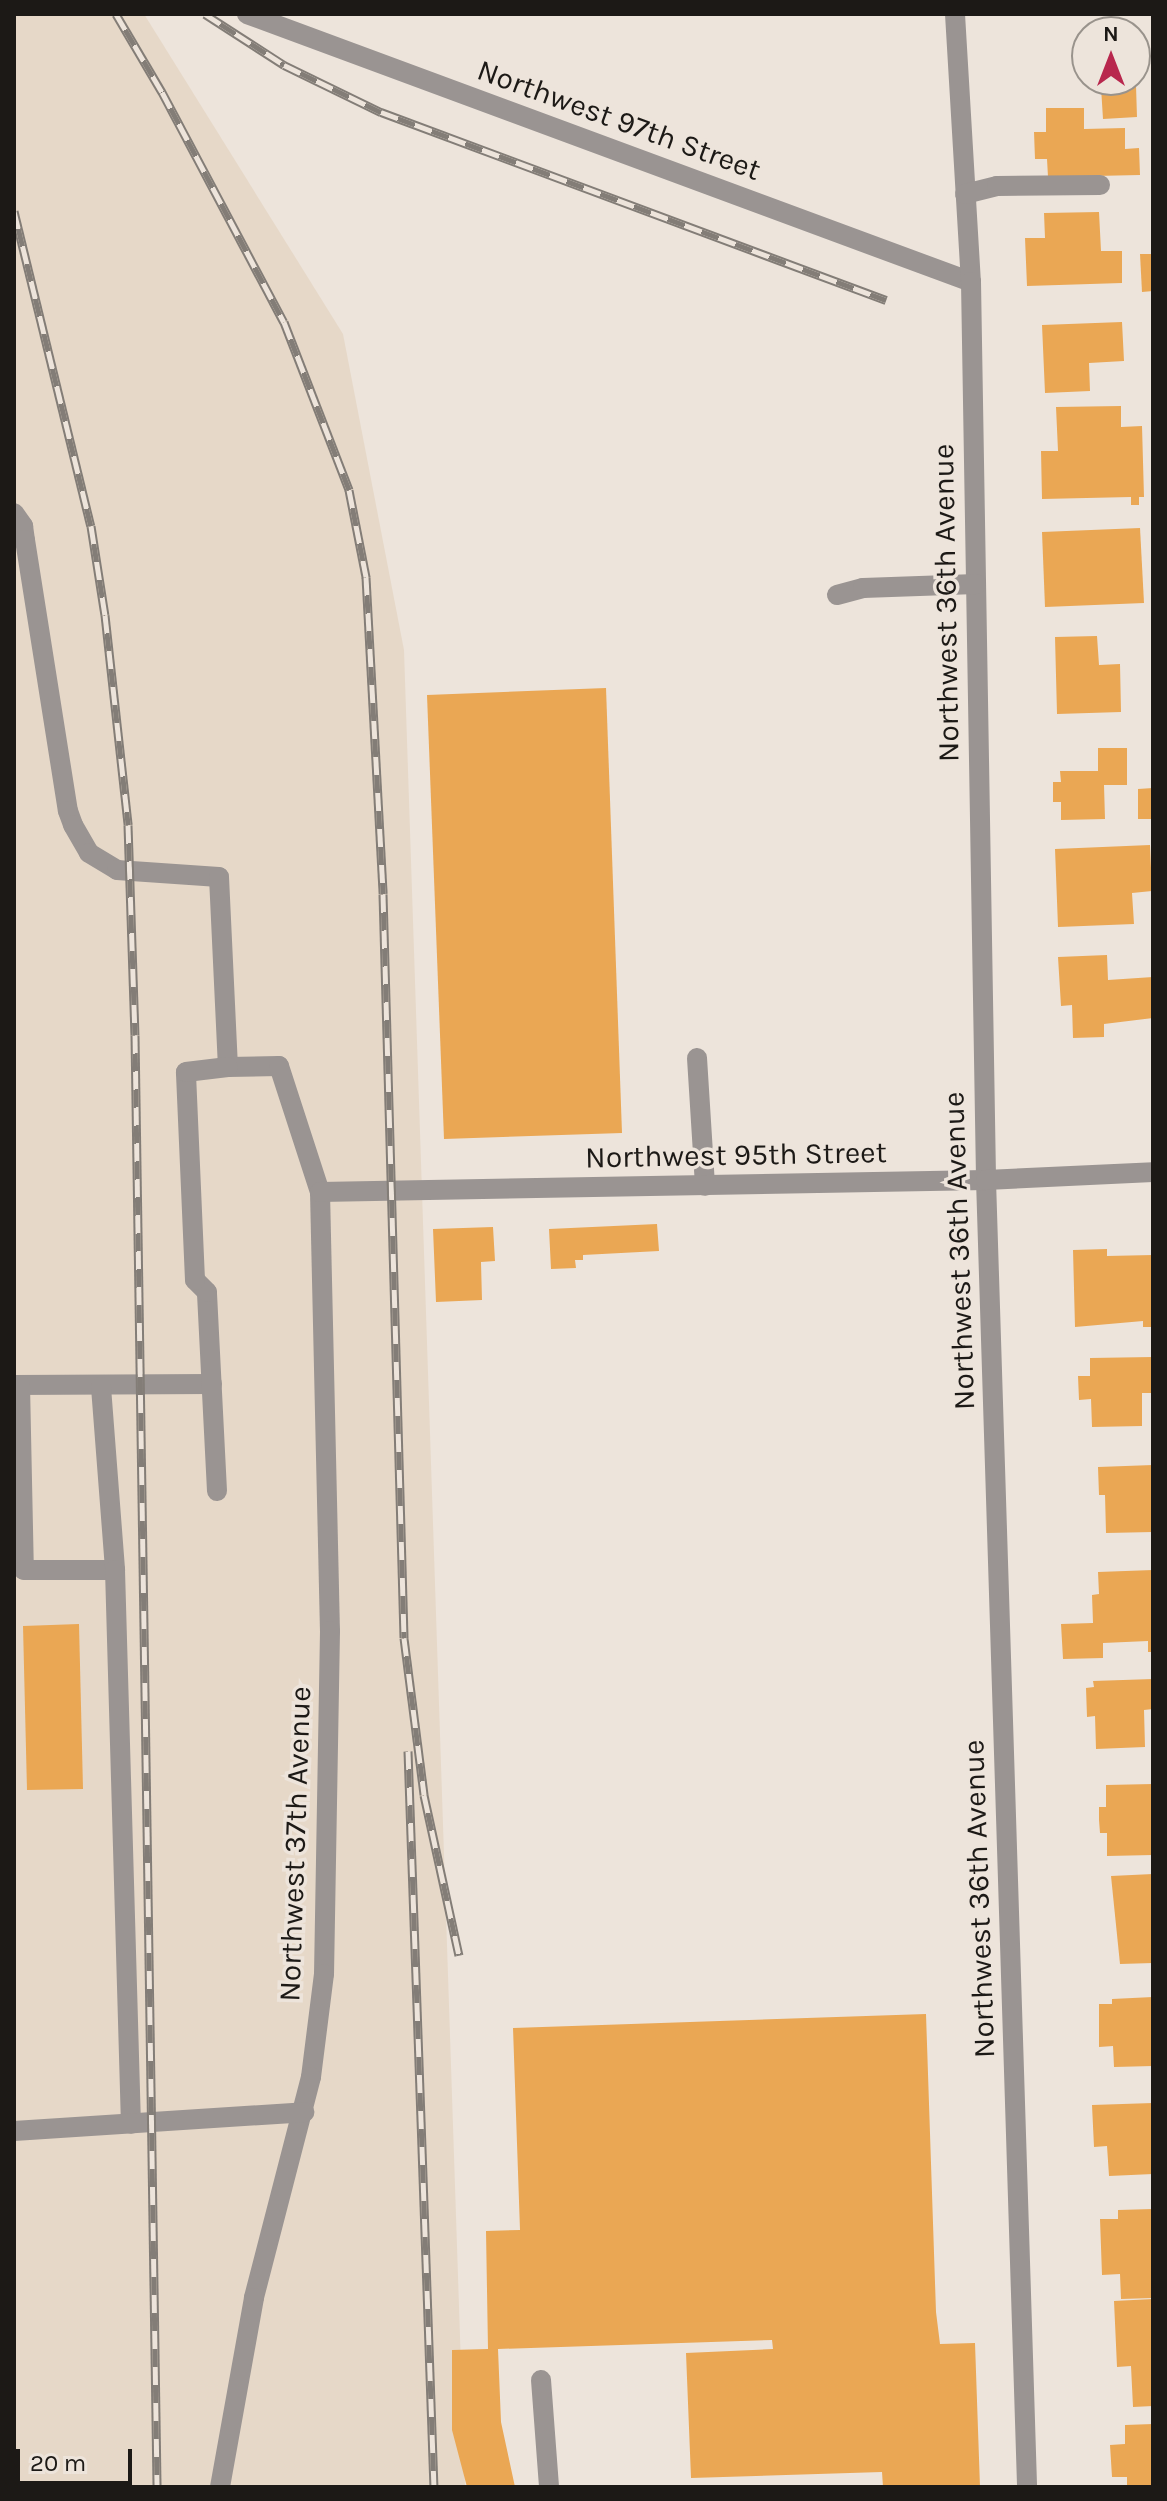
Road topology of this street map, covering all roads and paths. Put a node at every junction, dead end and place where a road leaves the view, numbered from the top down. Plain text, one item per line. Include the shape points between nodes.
1 (247, 14) edge
2 (955, 14) edge
3 (1100, 185) dead end
4 (965, 194) junction
5 (971, 282) junction
6 (14, 513) edge
7 (976, 584) junction
8 (837, 595) dead end
9 (697, 1058) dead end
10 (228, 1067) junction
11 (1153, 1172) edge
12 (986, 1180) junction
13 (705, 1186) junction
14 (320, 1192) junction
15 (212, 1384) junction
16 (17, 1385) edge
17 (101, 1387) junction
18 (217, 1491) dead end
19 (115, 1570) junction
20 (304, 2112) junction
21 (131, 2124) junction
22 (14, 2131) edge
23 (541, 2380) dead end
24 (220, 2487) edge
25 (549, 2487) edge
26 (1027, 2487) edge

1 - 5 street, Northwest 97th Street
2 - 4 street, Northwest 36th Avenue
3 - 4 street via 997,186
4 - 5 street, Northwest 36th Avenue
5 - 7 street, Northwest 36th Avenue
6 - 10 street via 23,526 68,811 80,840 98,862 117,870 219,877
7 - 8 street via 863,588
7 - 12 street, Northwest 36th Avenue
9 - 13 street
10 - 14 street, Northwest 37th Avenue via 279,1066
10 - 15 street via 186,1072 195,1280 207,1292
11 - 12 street, Northwest 95th Street
12 - 13 street, Northwest 95th Street
12 - 26 street, Northwest 36th Avenue
13 - 14 street, Northwest 95th Street
14 - 20 street, Northwest 37th Avenue via 329,1755 324,1974
15 - 17 street
15 - 18 street
16 - 17 street
16 - 19 street via 24,1570
17 - 19 street
19 - 21 street
20 - 21 street
20 - 24 street, Northwest 37th Avenue via 254,2298
21 - 22 street
23 - 25 street

